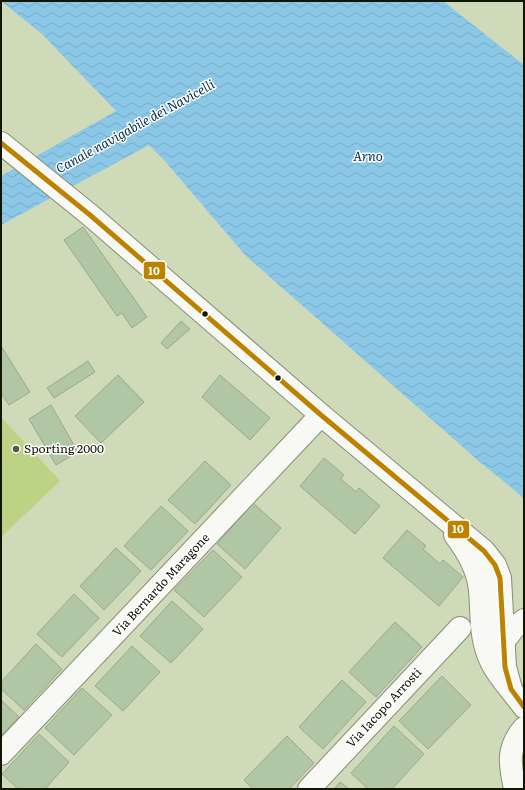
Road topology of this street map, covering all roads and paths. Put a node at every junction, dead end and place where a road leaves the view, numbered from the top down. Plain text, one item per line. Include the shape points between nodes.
1 (6, 147) edge
2 (321, 416) junction
3 (435, 511) junction
4 (524, 620) edge
5 (460, 628) dead end
6 (504, 641) junction
7 (511, 689) junction
8 (524, 707) edge
9 (524, 728) edge
10 (1, 754) edge
11 (309, 789) edge
12 (515, 789) edge

1 - 2 main road via 171,284
2 - 3 main road
2 - 10 main road, Via Bernardo Maragone
3 - 6 main road via 484,551 495,565 500,578
3 - 7 main road via 474,565 480,590 486,650 497,672
4 - 6 main road
5 - 11 main road, Via Iacopo Arrosti
6 - 7 main road via 505,667
7 - 8 main road
9 - 12 main road via 511,750

